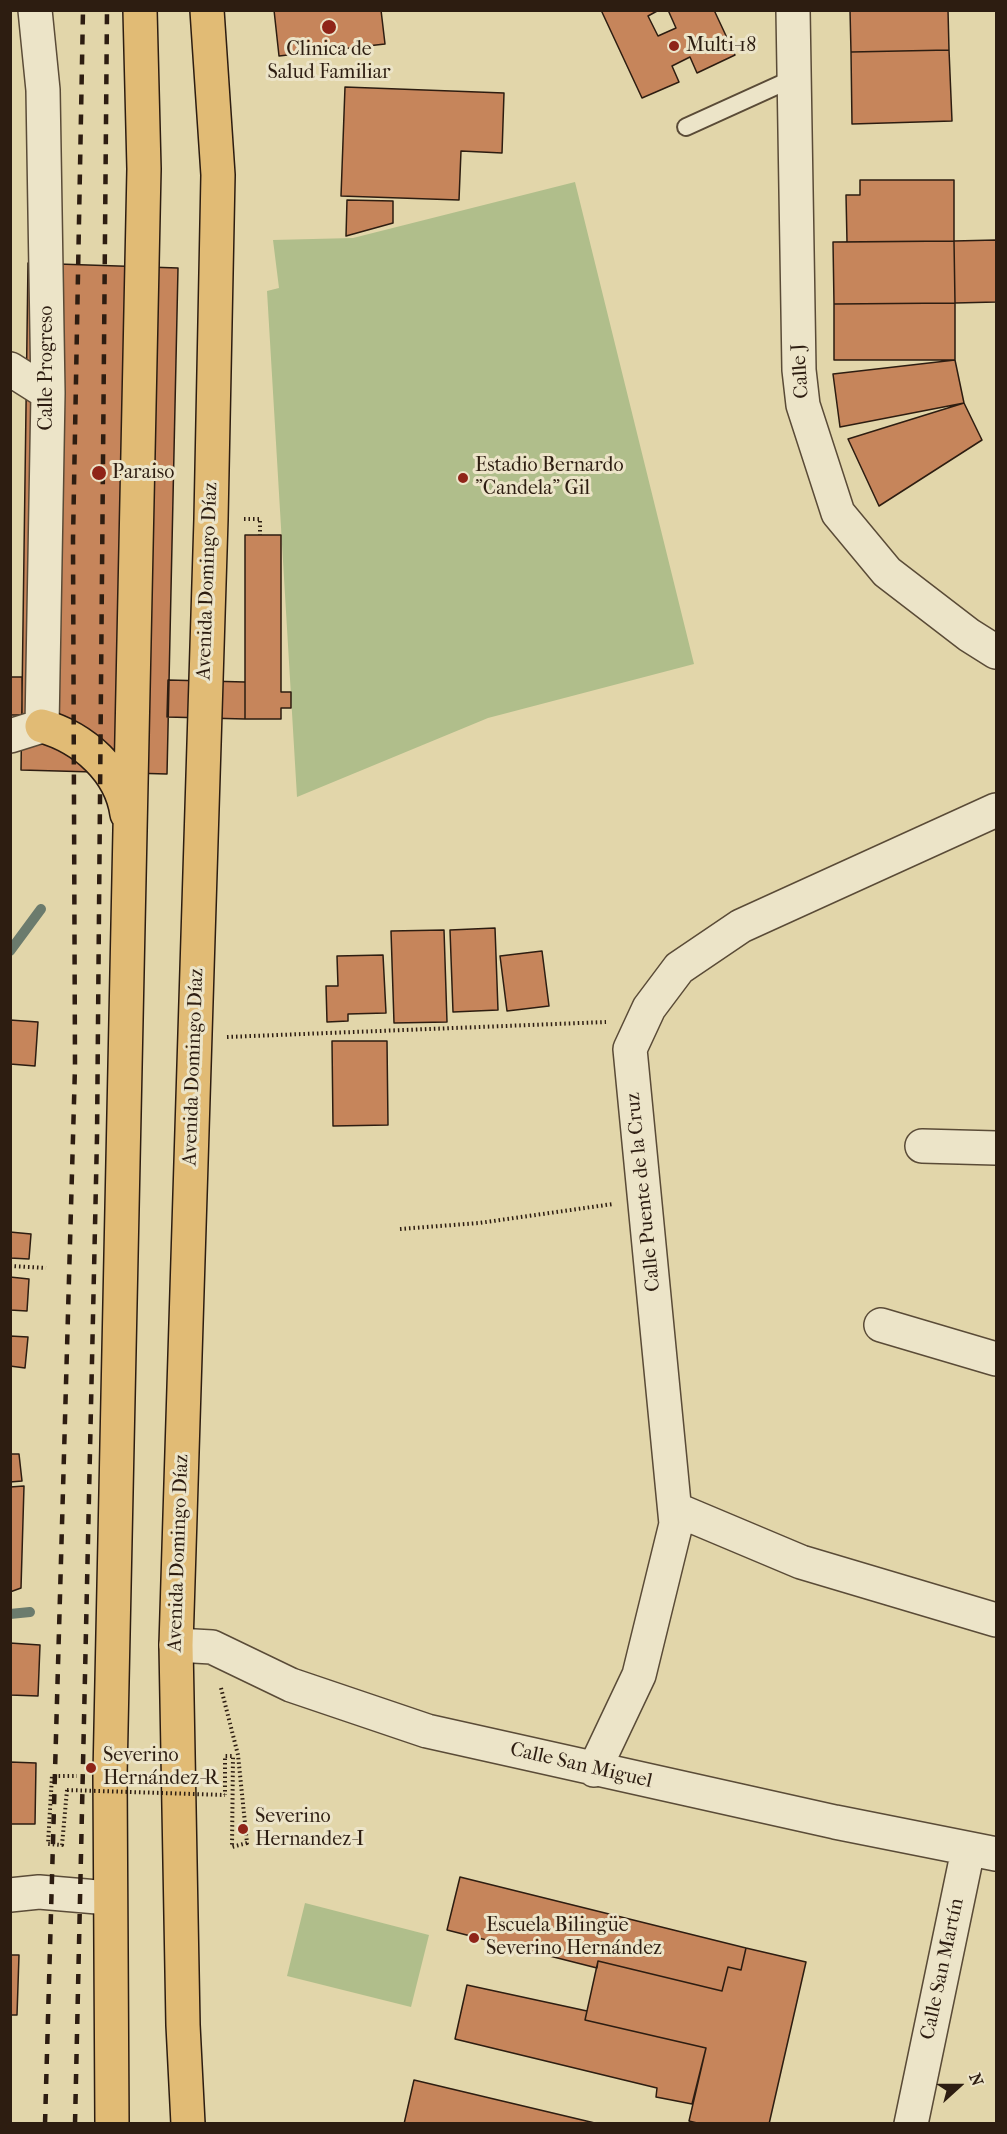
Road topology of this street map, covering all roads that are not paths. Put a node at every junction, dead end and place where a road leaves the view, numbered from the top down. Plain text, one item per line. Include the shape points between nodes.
1 (34, 10) edge
2 (140, 10) edge
3 (207, 10) edge
4 (793, 10) edge
5 (794, 78) junction
6 (686, 127) dead end
7 (10, 369) edge
8 (48, 393) junction
9 (996, 652) edge
10 (42, 726) junction
11 (10, 736) edge
12 (996, 810) edge
13 (131, 843) junction
14 (922, 1146) dead end
15 (996, 1148) edge
16 (881, 1325) dead end
17 (996, 1359) edge
18 (675, 1509) junction
19 (996, 1620) edge
20 (176, 1645) junction
21 (594, 1770) junction
22 (982, 1852) edge
23 (10, 1894) edge
24 (109, 1898) junction
25 (112, 2124) edge
26 (188, 2124) edge
27 (911, 2124) edge

1 - 8 street, Calle Progreso via 43,90
2 - 13 main road via 144,169
3 - 20 main road, Avenida Domingo Díaz via 218,175
4 - 5 street, Calle J
5 - 6 lane
5 - 9 street, Calle J via 799,370 803,405 838,513 887,572
7 - 8 street
8 - 10 street, Calle Progreso
10 - 11 street
10 - 13 main road via 96,753 124,794
12 - 18 street, Calle Puente de la Cruz via 741,926 679,968 649,1008 630,1049
13 - 24 main road
14 - 15 street
16 - 17 street
18 - 19 street via 801,1562
18 - 21 street, Calle Puente de la Cruz via 676,1524 639,1676
20 - 21 street, Calle San Miguel via 212,1647 291,1684 427,1731
20 - 26 main road, Avenida Domingo Díaz
21 - 22 street, Calle San Miguel
22 - 27 street, Calle San Martín
23 - 24 street via 39,1892
24 - 25 main road

